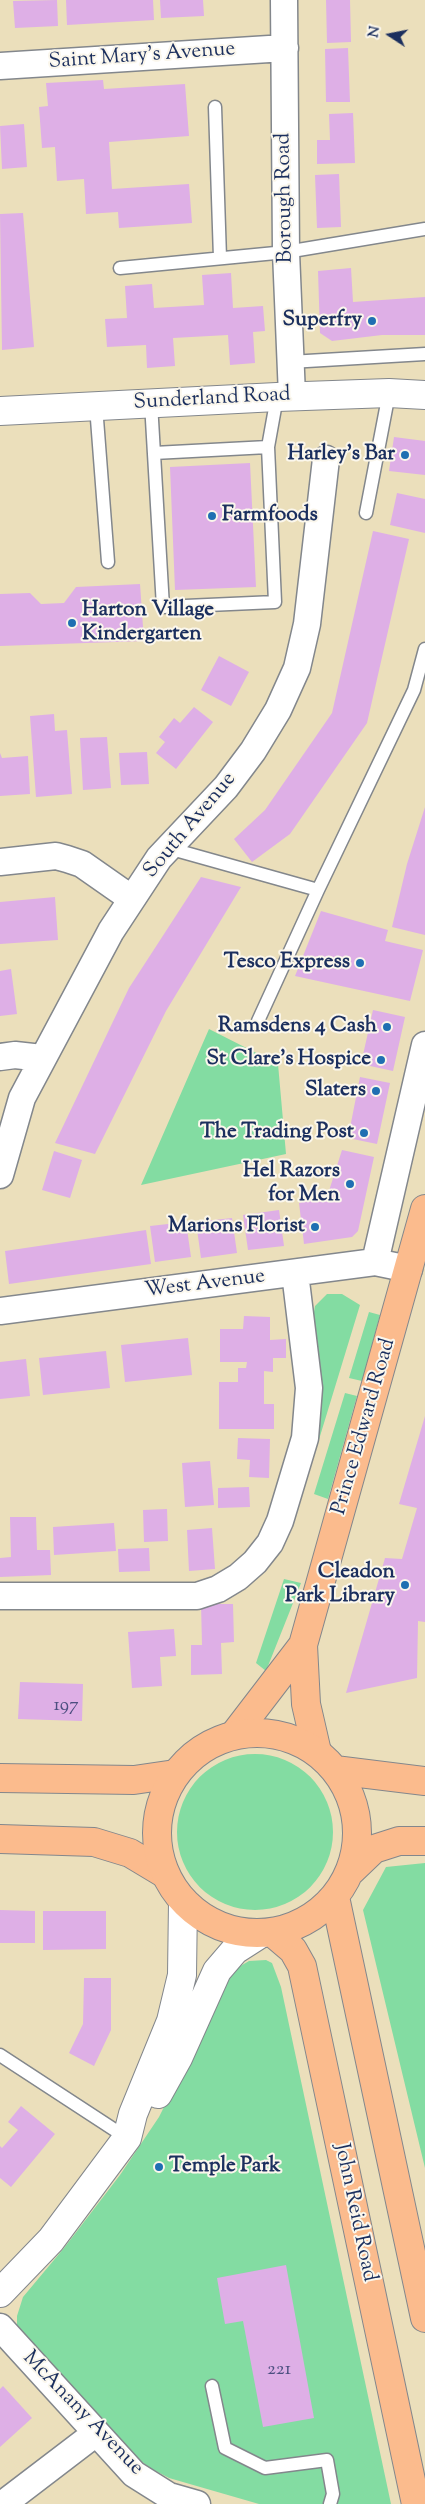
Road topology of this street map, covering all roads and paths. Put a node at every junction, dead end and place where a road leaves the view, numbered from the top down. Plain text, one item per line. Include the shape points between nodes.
1 (284, 0) edge
2 (285, 48) junction
3 (0, 66) edge
4 (215, 107) dead end
5 (425, 229) edge
6 (286, 252) junction
7 (220, 258) junction
8 (120, 268) dead end
9 (425, 354) edge
10 (290, 362) junction
11 (390, 393) junction
12 (425, 395) edge
13 (284, 396) junction
14 (151, 403) junction
15 (96, 406) junction
16 (0, 411) edge
17 (268, 447) junction
18 (154, 453) junction
19 (326, 459) dead end
20 (366, 513) dead end
21 (108, 562) dead end
22 (425, 649) edge
23 (168, 848) junction
24 (0, 862) edge
25 (318, 890) junction
26 (132, 899) junction
27 (258, 1020) dead end
28 (425, 1045) edge
29 (0, 1056) edge
30 (42, 1058) junction
31 (0, 1175) edge
32 (425, 1208) edge
33 (375, 1262) junction
34 (409, 1270) junction
35 (296, 1273) junction
36 (0, 1311) edge
37 (0, 1596) edge
38 (304, 1645) junction
39 (234, 1735) junction
40 (326, 1761) junction
41 (175, 1774) junction
42 (0, 1778) edge
43 (425, 1781) edge
44 (0, 1839) edge
45 (425, 1841) edge
46 (351, 1871) junction
47 (165, 1874) junction
48 (335, 1897) junction
49 (183, 1902) junction
50 (266, 1934) junction
51 (0, 2055) edge
52 (127, 2138) junction
53 (0, 2293) edge
54 (425, 2318) edge
55 (0, 2327) edge
56 (212, 2386) dead end
57 (96, 2433) junction
58 (3, 2504) edge
59 (197, 2504) edge
60 (330, 2504) edge
61 (416, 2504) edge

1 - 2 street, Borough Road
2 - 3 street, Saint Mary's Avenue
2 - 6 street, Borough Road
4 - 7 lane
5 - 6 lane
6 - 7 lane
6 - 10 street, Borough Road
7 - 8 lane
9 - 10 lane
10 - 13 street, Borough Road
11 - 12 street, Sunderland Road
11 - 13 street, Sunderland Road
11 - 20 lane
13 - 14 street, Sunderland Road
13 - 17 lane
14 - 15 street, Sunderland Road
14 - 18 lane
15 - 16 street, Sunderland Road
15 - 21 lane
17 - 18 lane
17 - 18 lane via 275,602 163,607
19 - 23 street, South Avenue via 306,624 297,668 278,710 253,751 226,787
22 - 25 lane via 414,690
23 - 25 lane
23 - 26 street, South Avenue
24 - 26 street via 56,856 67,859 82,864
25 - 27 lane
26 - 30 street, South Avenue via 111,931
28 - 33 street
29 - 30 street
30 - 31 street, South Avenue via 22,1098
32 - 34 main road, Prince Edward Road
33 - 34 street, West Avenue
33 - 35 street, West Avenue
34 - 38 main road, Prince Edward Road
35 - 36 street, West Avenue
35 - 37 street via 308,1388 305,1438 280,1521 270,1543 255,1562 218,1589 197,1596
38 - 39 main road, Prince Edward Road
38 - 40 main road, Prince Edward Road via 306,1704
39 - 40 main road via 277,1734 298,1741
39 - 41 main road via 211,1743 191,1756
40 - 43 main road
40 - 46 main road via 348,1791 356,1816 357,1841
41 - 42 main road via 134,1780
41 - 47 main road via 160,1806 156,1840
44 - 47 main road via 94,1842 130,1854
45 - 46 main road via 400,1841 374,1849
46 - 48 main road
47 - 49 main road
48 - 50 main road via 318,1914 296,1926
48 - 54 main road
49 - 50 main road via 205,1920 232,1931
49 - 52 street via 182,1975 178,1993 171,2021 133,2114
50 - 52 street via 235,1950 217,1971 178,2058 144,2118
50 - 61 main road, John Reid Road via 293,1950 302,1966
51 - 52 lane
52 - 53 street via 51,2240
55 - 57 street, McAnany Avenue
56 - 60 lane via 225,2448 266,2468 327,2460 333,2494
57 - 58 street
57 - 59 street, McAnany Avenue via 134,2474 169,2496

